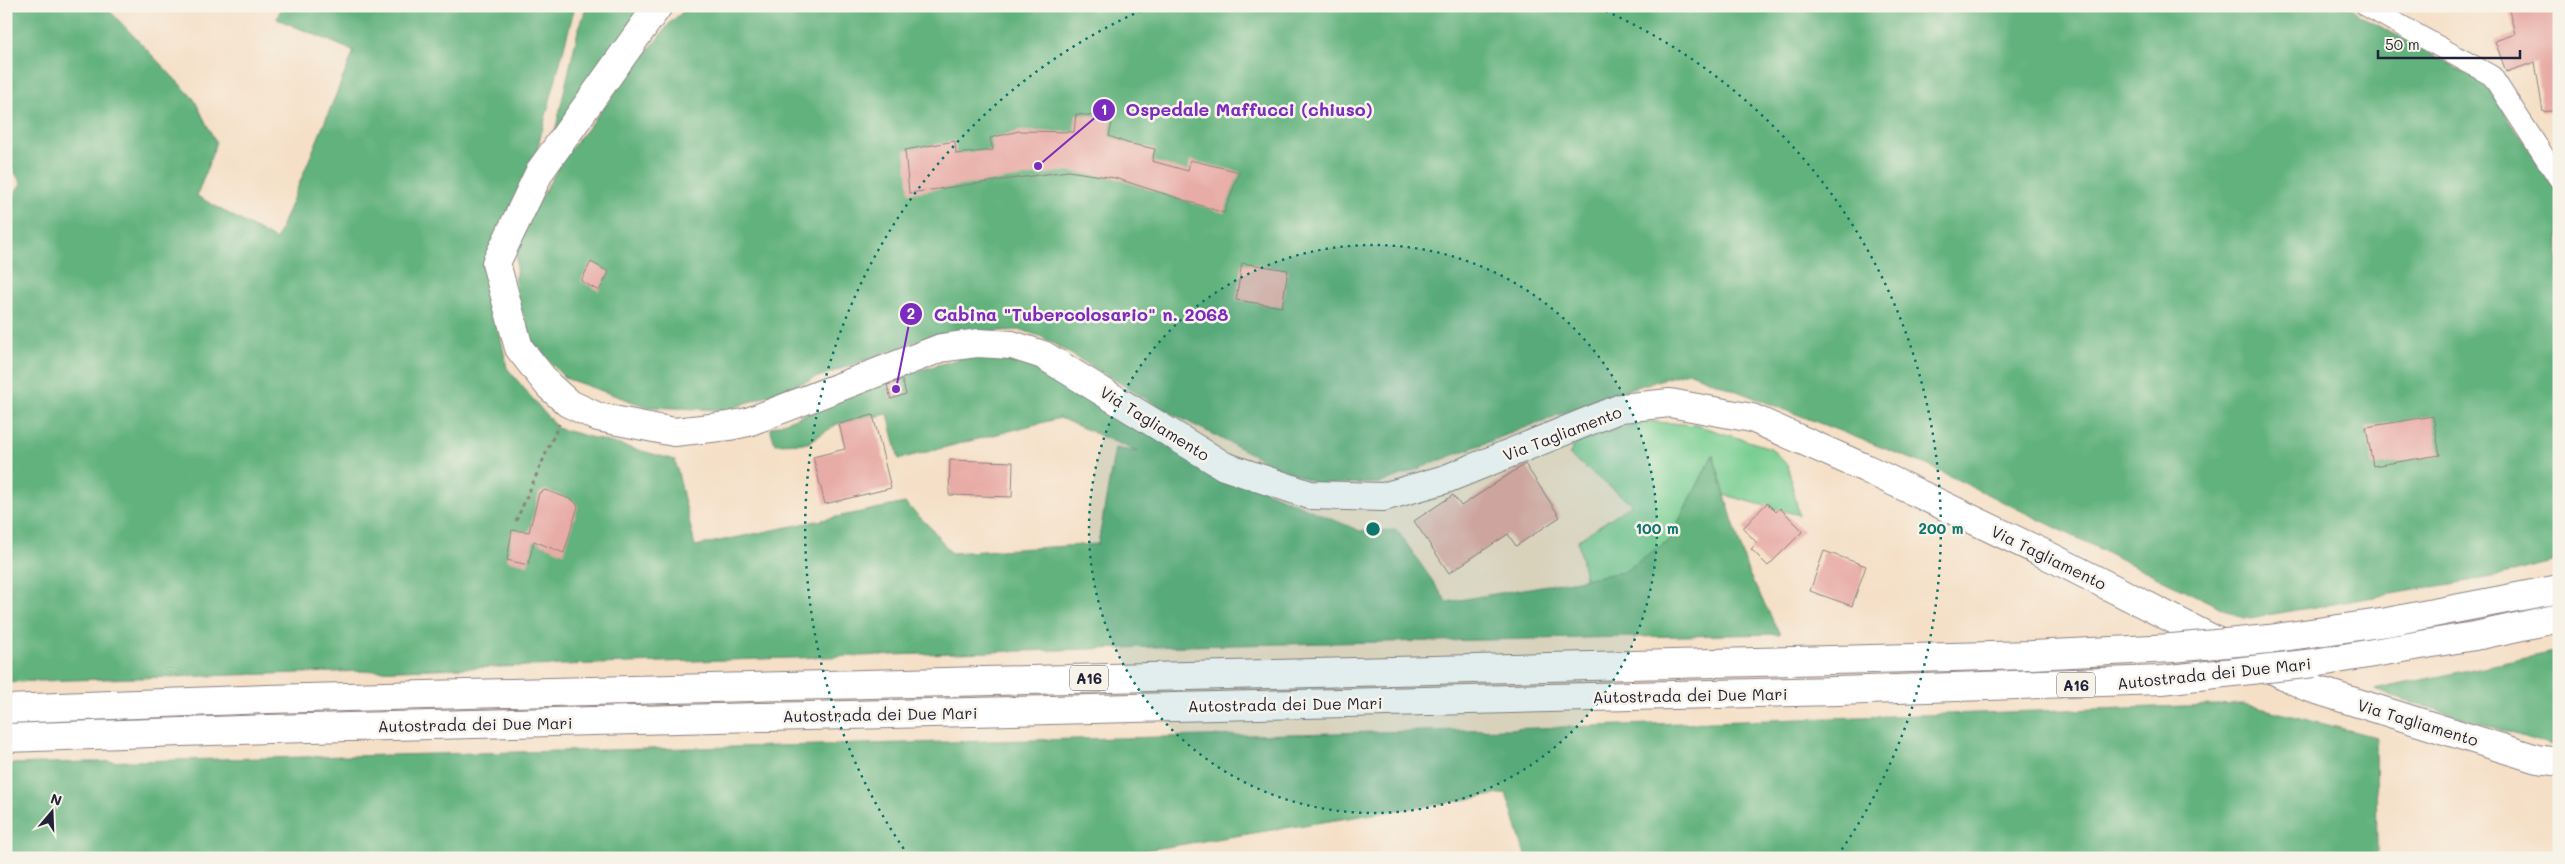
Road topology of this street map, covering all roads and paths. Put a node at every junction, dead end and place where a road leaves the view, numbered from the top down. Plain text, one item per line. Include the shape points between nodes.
1 (658, 6) edge
2 (2366, 6) edge
3 (2559, 180) edge
4 (568, 403) junction
5 (516, 521) dead end
6 (2559, 589) edge
7 (2559, 618) edge
8 (6, 709) edge
9 (6, 738) edge
10 (2559, 762) edge

1 - 4 main road, Via Tagliamento via 540,170 496,263 519,348 549,386
2 - 3 street via 2492,76
4 - 5 path
4 - 10 main road, Via Tagliamento via 598,417 674,432 729,426 748,422 941,348 978,343 1012,345 1043,354 1224,466 1310,495 1383,497 1446,479 1621,408 1670,403 1683,405 1752,418 1865,468 2056,559 2307,687 2537,759
6 - 8 main road, Autostrada dei Due Mari / A16, bridge via 2386,622 2270,639 2032,655 267,699
7 - 9 main road, Autostrada dei Due Mari / A16, bridge via 2314,663 2162,680

